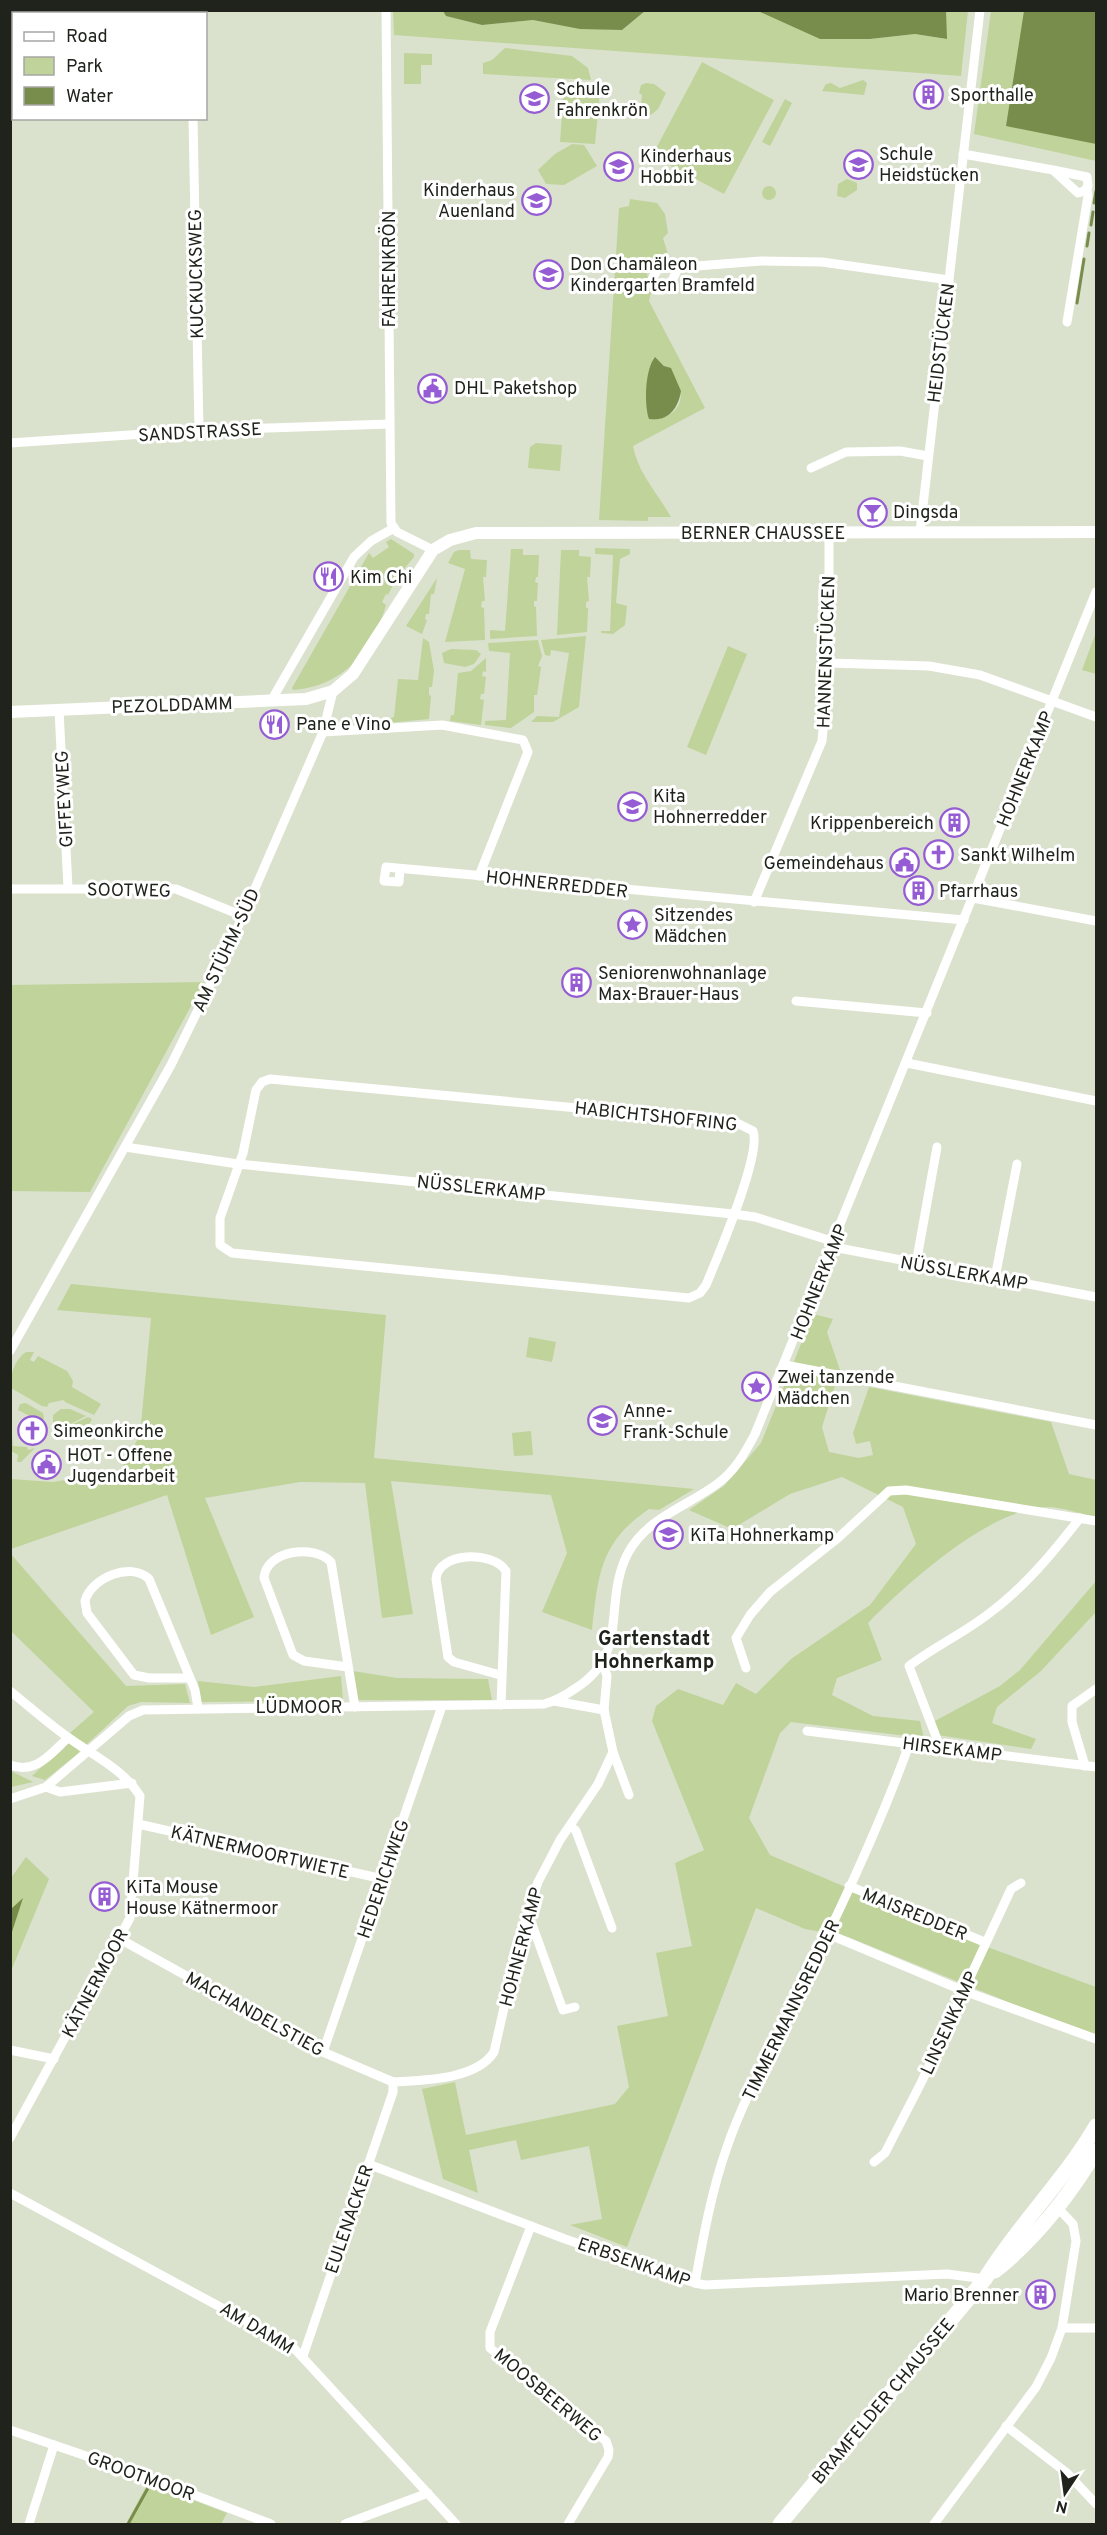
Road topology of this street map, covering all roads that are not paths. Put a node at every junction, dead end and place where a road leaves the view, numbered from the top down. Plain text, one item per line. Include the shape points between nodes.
1 (386, 10) edge
2 (980, 10) edge
3 (193, 120) edge
4 (963, 154) junction
5 (1053, 170) junction
6 (1087, 189) junction
7 (678, 268) dead end
8 (949, 280) junction
9 (1067, 322) dead end
10 (389, 424) junction
11 (199, 430) junction
12 (10, 443) edge
13 (928, 456) junction
14 (811, 468) dead end
15 (394, 528) junction
16 (829, 532) junction
17 (920, 532) junction
18 (1096, 532) edge
19 (434, 550) junction
20 (1096, 592) edge
21 (829, 663) junction
22 (333, 691) junction
23 (271, 701) junction
24 (1053, 701) junction
25 (59, 710) junction
26 (10, 712) edge
27 (1096, 717) edge
28 (323, 732) junction
29 (400, 869) dead end
30 (479, 876) junction
31 (68, 888) junction
32 (10, 889) edge
33 (973, 898) junction
34 (754, 903) junction
35 (243, 916) junction
36 (964, 921) junction
37 (1096, 921) edge
38 (796, 1001) dead end
39 (927, 1013) junction
40 (907, 1063) junction
41 (1096, 1101) edge
42 (125, 1147) junction
43 (937, 1147) dead end
44 (238, 1164) junction
45 (1017, 1164) dead end
46 (734, 1214) junction
47 (834, 1244) junction
48 (916, 1264) junction
49 (995, 1278) junction
50 (1096, 1297) edge
51 (12, 1345) edge
52 (785, 1365) junction
53 (1096, 1425) edge
54 (1080, 1518) junction
55 (1096, 1521) edge
56 (603, 1664) junction
57 (348, 1667) junction
58 (746, 1668) dead end
59 (500, 1675) junction
60 (189, 1678) junction
61 (1096, 1689) edge
62 (10, 1691) edge
63 (554, 1701) junction
64 (501, 1705) junction
65 (442, 1706) junction
66 (355, 1707) junction
67 (198, 1708) junction
68 (604, 1710) junction
69 (807, 1731) dead end
70 (68, 1738) junction
71 (909, 1745) junction
72 (940, 1747) junction
73 (88, 1751) junction
74 (612, 1752) junction
75 (10, 1765) edge
76 (1085, 1766) junction
77 (1096, 1767) edge
78 (132, 1783) junction
79 (46, 1787) junction
80 (629, 1795) dead end
81 (10, 1799) edge
82 (138, 1824) junction
83 (571, 1826) junction
84 (383, 1879) junction
85 (1021, 1883) dead end
86 (849, 1886) junction
87 (524, 1924) junction
88 (612, 1928) dead end
89 (828, 1934) junction
90 (120, 1939) junction
91 (982, 1941) dead end
92 (964, 1991) junction
93 (575, 2007) dead end
94 (1096, 2039) edge
95 (10, 2050) edge
96 (323, 2052) junction
97 (54, 2059) junction
98 (393, 2082) junction
99 (1096, 2126) edge
100 (10, 2138) edge
101 (1096, 2151) edge
102 (874, 2163) dead end
103 (368, 2164) junction
104 (10, 2193) edge
105 (1052, 2202) junction
106 (531, 2226) junction
107 (985, 2279) junction
108 (694, 2283) junction
109 (1062, 2328) junction
110 (1096, 2328) edge
111 (303, 2356) junction
112 (1006, 2426) junction
113 (10, 2430) edge
114 (54, 2445) junction
115 (428, 2493) junction
116 (1096, 2504) edge
117 (29, 2524) edge
118 (271, 2524) edge
119 (345, 2524) edge
120 (456, 2524) edge
121 (568, 2524) edge
122 (780, 2524) edge
123 (934, 2524) edge

1 - 10 street, FAHRENKRÖN
2 - 4 street, HEIDSTÜCKEN
3 - 11 street, KUCKUCKSWEG
4 - 5 street
4 - 8 street, HEIDSTÜCKEN
5 - 6 street via 1075,192
5 - 6 street via 1087,177
6 - 9 street
7 - 8 street via 756,261 822,262
8 - 13 street, HEIDSTÜCKEN
10 - 11 street, SANDSTRASSE
10 - 15 street, FAHRENKRÖN
11 - 12 street, SANDSTRASSE
13 - 14 street via 900,451 846,452
13 - 17 street, HEIDSTÜCKEN
15 - 19 street
15 - 23 street via 370,541 354,557
16 - 17 street, BERNER CHAUSSEE
16 - 19 street, BERNER CHAUSSEE via 476,533 450,540
16 - 21 street, HANNENSTÜCKEN
17 - 18 street, BERNER CHAUSSEE
19 - 22 street via 354,674
20 - 24 street, HOHNERKAMP
21 - 24 street via 929,666 980,675
21 - 34 street, HANNENSTÜCKEN via 822,741
22 - 23 street, PEZOLDDAMM via 306,699
22 - 28 street, AM STÜHM-SÜD
23 - 25 street, PEZOLDDAMM
24 - 27 street
24 - 33 street, HOHNERKAMP
25 - 26 street, PEZOLDDAMM
25 - 31 street, GIFFEYWEG
28 - 30 street via 442,725 523,740 528,752
28 - 35 street, AM STÜHM-SÜD
29 - 30 street, HOHNERREDDER
30 - 34 street, HOHNERREDDER
31 - 32 street, SOOTWEG
31 - 35 street, SOOTWEG via 176,889
33 - 36 street, HOHNERKAMP
33 - 37 street
34 - 36 street, HOHNERREDDER
35 - 42 street, AM STÜHM-SÜD via 171,1065
36 - 39 street, HOHNERKAMP
38 - 39 street
39 - 40 street, HOHNERKAMP
40 - 41 street
40 - 47 street, HOHNERKAMP
42 - 44 street, NÜSSLERKAMP
42 - 51 street, AM STÜHM-SÜD
43 - 48 street
44 - 46 street, NÜSSLERKAMP
44 - 46 street, HABICHTSHOFRING via 219,1226 220,1245 228,1252 670,1297 689,1298 703,1290
44 - 46 street, HABICHTSHOFRING via 256,1090 268,1079 737,1123 752,1129 756,1143
45 - 49 street
46 - 47 street, NÜSSLERKAMP
47 - 48 street, NÜSSLERKAMP
47 - 52 street, HOHNERKAMP
48 - 49 street, NÜSSLERKAMP
49 - 50 street, NÜSSLERKAMP
52 - 53 street
52 - 56 street, HOHNERKAMP via 755,1434 736,1466 706,1492 659,1518 628,1553 619,1574 612,1639
54 - 55 street
54 - 58 street via 906,1490 889,1491 770,1592 750,1614 736,1638
54 - 72 street via 1017,1591 988,1615 909,1666
56 - 63 street, LÜDMOOR via 589,1679
56 - 68 street, HOHNERKAMP via 607,1676
57 - 57 street via 331,1562 321,1554 309,1552 271,1560 264,1578 291,1653 304,1661
57 - 66 street
59 - 59 street via 506,1571 485,1556 447,1563 437,1572 436,1579 449,1659
59 - 64 street
60 - 60 street via 147,1576 129,1571 93,1586 85,1601 87,1613 134,1675
60 - 67 street
61 - 76 street via 1072,1706 1072,1722
62 - 70 street
63 - 64 street, LÜDMOOR
63 - 68 street
64 - 65 street, LÜDMOOR
65 - 66 street, LÜDMOOR
65 - 84 street, HEDERICHWEG
66 - 67 street, LÜDMOOR
67 - 73 street, LÜDMOOR via 138,1711
68 - 74 street, HOHNERKAMP
69 - 71 street, HIRSEKAMP
70 - 73 street
70 - 75 street via 34,1766 26,1769
71 - 72 street, HIRSEKAMP
71 - 86 street, TIMMERMANNSREDDER
72 - 76 street, HIRSEKAMP
73 - 78 street
73 - 79 street, LÜDMOOR
74 - 80 street, HOHNERKAMP
74 - 83 street, HOHNERKAMP via 598,1784
76 - 77 street, HIRSEKAMP
78 - 79 street via 60,1792
78 - 82 street, KÄTNERMOOR via 140,1796
79 - 81 street, LÜDMOOR
82 - 84 street, KÄTNERMOORTWIETE
82 - 90 street, KÄTNERMOOR via 130,1918
83 - 87 street, HOHNERKAMP via 538,1882
83 - 88 street
84 - 96 street, HEDERICHWEG
85 - 92 street, LINSENKAMP via 1011,1889
86 - 89 street, TIMMERMANNSREDDER
86 - 91 street, MAISREDDER
87 - 93 street via 533,1927 563,2010
87 - 98 street, HOHNERKAMP via 494,2052 488,2061 456,2074
89 - 92 street
89 - 108 street, TIMMERMANNSREDDER via 754,2083 726,2150
90 - 96 street, MACHANDELSTIEG
90 - 97 street, KÄTNERMOOR
92 - 94 street
92 - 102 street, LINSENKAMP via 885,2153
95 - 97 street
96 - 98 street, MACHANDELSTIEG
97 - 100 street, KÄTNERMOOR
98 - 103 street, EULENACKER
99 - 105 main road, BRAMFELDER CHAUSSEE
101 - 105 main road, BRAMFELDER CHAUSSEE
103 - 106 street, ERBSENKAMP
103 - 111 street, EULENACKER
104 - 111 street, AM DAMM via 292,2346
105 - 107 main road, BRAMFELDER CHAUSSEE via 1010,2259
105 - 109 street via 1071,2220 1076,2235
106 - 108 street, ERBSENKAMP
106 - 121 street, MOOSBEERWEG via 490,2332 490,2348 606,2441 608,2457
107 - 108 street, ERBSENKAMP via 947,2274
107 - 122 main road, BRAMFELDER CHAUSSEE
109 - 110 street
109 - 112 street via 1036,2387
111 - 115 street, AM DAMM
112 - 116 street via 1067,2473
112 - 123 street
113 - 114 street, GROOTMOOR
114 - 117 street
114 - 118 street, GROOTMOOR
115 - 119 street
115 - 120 street, AM DAMM

